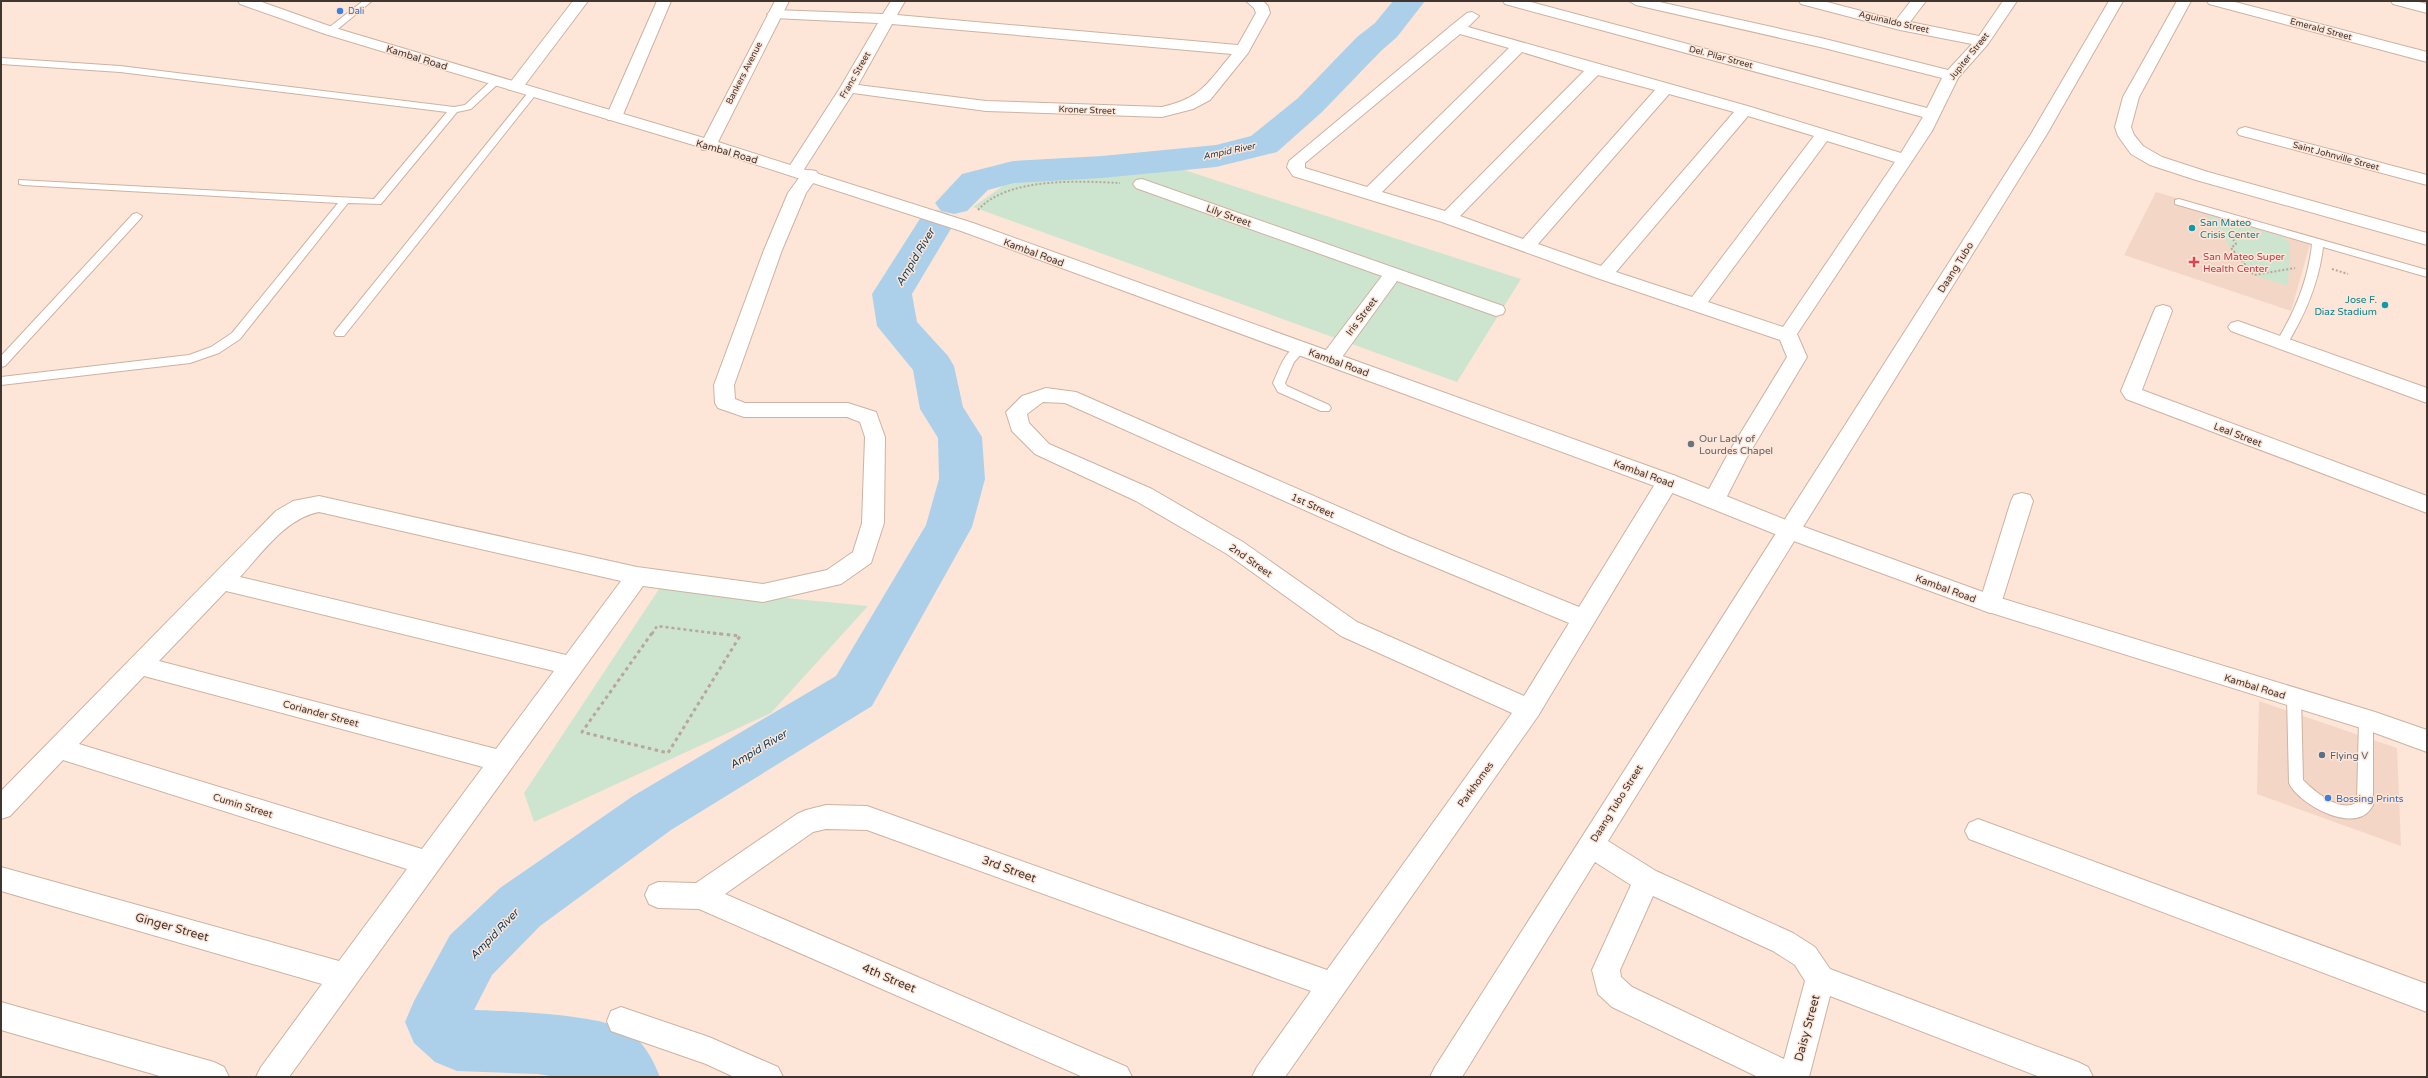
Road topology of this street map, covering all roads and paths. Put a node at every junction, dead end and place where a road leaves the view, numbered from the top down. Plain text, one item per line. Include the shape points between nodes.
1 (245, 1) edge
2 (368, 1) edge
3 (581, 1) edge
4 (664, 1) edge
5 (898, 1) edge
6 (1254, 1) edge
7 (1510, 1) edge
8 (1636, 1) edge
9 (1806, 1) edge
10 (1919, 1) edge
11 (2010, 1) edge
12 (2116, 1) edge
13 (2184, 1) edge
14 (2214, 1) edge
15 (2398, 1) edge
16 (1842, 5) edge
17 (778, 8) edge
18 (2427, 9) edge
19 (1472, 16) dead end
20 (887, 19) junction
21 (1900, 25) junction
22 (1457, 28) junction
23 (330, 31) junction
24 (1983, 41) junction
25 (1519, 47) junction
26 (1243, 50) junction
27 (2427, 57) edge
28 (1, 61) edge
29 (1595, 69) junction
30 (1952, 76) junction
31 (496, 81) junction
32 (515, 87) junction
33 (848, 88) junction
34 (1666, 88) junction
35 (534, 91) junction
36 (454, 110) junction
37 (1745, 110) junction
38 (1932, 114) junction
39 (614, 117) junction
40 (2245, 132) dead end
41 (1824, 134) junction
42 (708, 146) junction
43 (1904, 159) junction
44 (802, 172) junction
45 (2427, 180) edge
46 (23, 182) dead end
47 (1142, 184) joint
48 (1369, 195) junction
49 (344, 202) junction
50 (2179, 202) dead end
51 (137, 216) dead end
52 (1448, 218) junction
53 (967, 227) junction
54 (2427, 239) edge
55 (2318, 242) junction
56 (2236, 244) dead end
57 (1526, 247) junction
58 (1393, 274) junction
59 (1604, 274) junction
60 (2314, 274) junction
61 (2427, 274) edge
62 (1697, 304) junction
63 (1496, 310) dead end
64 (2163, 311) dead end
65 (2238, 327) dead end
66 (340, 333) dead end
67 (1786, 334) junction
68 (2282, 342) junction
69 (1301, 348) junction
70 (1330, 359) junction
71 (1, 363) edge
72 (1, 381) edge
73 (1043, 394) joint
74 (2427, 396) edge
75 (1325, 408) dead end
76 (1668, 482) junction
77 (1714, 500) junction
78 (2022, 501) dead end
79 (2427, 505) edge
80 (1788, 530) junction
81 (638, 576) junction
82 (221, 581) junction
83 (1990, 604) junction
84 (1583, 619) junction
85 (657, 626) joint
86 (139, 665) junction
87 (573, 666) junction
88 (2294, 697) junction
89 (1529, 709) junction
90 (2366, 719) junction
91 (2427, 741) edge
92 (58, 748) junction
93 (503, 762) junction
94 (1, 808) edge
95 (1978, 831) dead end
96 (1590, 844) junction
97 (428, 863) junction
98 (1, 879) edge
99 (1647, 880) junction
100 (658, 895) dead end
101 (700, 896) junction
102 (343, 976) junction
103 (1820, 979) junction
104 (1332, 985) junction
105 (2427, 998) edge
106 (1, 1016) edge
107 (621, 1021) dead end
108 (214, 1077) edge
109 (271, 1077) edge
110 (768, 1077) edge
111 (1117, 1077) edge
112 (1267, 1077) edge
113 (1445, 1077) edge
114 (1790, 1077) edge
115 (1794, 1077) edge
116 (2078, 1077) edge

1 - 23 street, Kambal Road
2 - 23 lane
3 - 32 street
4 - 39 street
5 - 20 street, Franc Street
6 - 26 street, Kroner Street via 1261,6 1263,13
7 - 38 street, Del. Pilar Street
8 - 30 street
9 - 16 street, Aguinaldo Street
10 - 21 street
11 - 24 street, Jupiter Street
12 - 80 street, Daang Tubo via 2039,134
13 - 54 street via 2131,97 2123,127 2126,136 2137,150 2156,161 2202,176
14 - 27 street, Emerald Street
15 - 18 street
16 - 21 street, Aguinaldo Street
17 - 20 street
17 - 42 street, Bankers Avenue
19 - 22 street
20 - 26 street
20 - 33 street, Franc Street
21 - 24 street, Aguinaldo Street
22 - 25 street
22 - 48 street via 1297,161 1295,167 1298,172
23 - 31 street, Kambal Road
24 - 30 street, Jupiter Street
25 - 29 street
25 - 48 street
26 - 33 street, Kroner Street via 1204,97 1187,106 1162,112 986,106
28 - 36 lane via 120,70
29 - 34 street
29 - 52 street
30 - 38 street, Jupiter Street
31 - 32 street, Kambal Road
31 - 36 lane via 468,107
32 - 35 street, Kambal Road
33 - 44 street, Franc Street via 810,148
34 - 37 street
34 - 57 street
35 - 39 street, Kambal Road
35 - 66 lane
36 - 49 lane via 380,200 373,203
37 - 41 street
37 - 59 street
38 - 43 street, Jupiter Street via 1924,131
39 - 42 street, Kambal Road
40 - 45 street, Saint Johnville Street
41 - 43 street
41 - 62 street
42 - 44 street, Kambal Road
43 - 67 street, Jupiter Street
44 - 53 street, Kambal Road
44 - 81 street, Franc Street via 797,193 773,250 724,385 725,403 744,410 848,410 869,417 875,437 873,523 863,557 833,578 764,593
46 - 49 lane
47 - 53 path via 1100,182 1021,188 1002,192 984,203
47 - 58 street, Lily Street
48 - 52 street
49 - 72 lane via 236,336 215,350 190,359
50 - 55 lane
51 - 71 lane
52 - 57 street
53 - 69 street, Kambal Road
55 - 60 lane
55 - 61 lane
56 - 60 path via 2231,248 2254,275 2294,268
57 - 59 street
58 - 63 street, Lily Street
58 - 70 street, Iris Street
59 - 62 street
60 - 68 lane via 2297,318
62 - 67 street
64 - 79 street, Leal Street via 2131,391 2133,394
65 - 68 street
67 - 77 street via 1792,341 1797,357 1736,457
68 - 74 street
69 - 70 street, Kambal Road
69 - 75 lane via 1289,360 1279,383 1282,389
70 - 76 street, Kambal Road
73 - 84 street, 1st Street via 1069,397 1402,544
73 - 89 street, 2nd Street via 1027,402 1016,412 1019,426 1042,448 1144,495 1235,548 1350,629
76 - 77 street, Kambal Road
76 - 84 street, Parkhomes
77 - 80 street, Kambal Road
78 - 83 street
80 - 83 street, Kambal Road
80 - 96 street, Daang Tubo Street
81 - 82 street via 319,504 301,507 284,517
81 - 87 street
82 - 86 street
82 - 87 street
83 - 88 street, Kambal Road
84 - 89 street, Parkhomes
85 - 85 path via 604,701 582,732 668,753 740,636
86 - 92 street
86 - 93 street, Coriander Street
87 - 93 street
88 - 90 street, Kambal Road
88 - 90 lane via 2296,783 2318,802 2350,813 2360,812 2365,805
89 - 104 street, Parkhomes
90 - 91 street, Kambal Road
92 - 94 street
92 - 97 street, Cumin Street
93 - 97 street
95 - 105 street
96 - 99 street
96 - 113 street, Daang Tubo Street
97 - 102 street
98 - 102 street, Ginger Street
99 - 103 street via 1783,942 1805,956
99 - 114 street via 1606,970 1608,984 1622,997
100 - 101 street, 4th Street
101 - 104 street, 3rd Street via 806,822 826,817 867,818
101 - 111 street, 4th Street
102 - 109 street
103 - 115 street, Daisy Street
103 - 116 street
104 - 112 street, Parkhomes
106 - 108 street
107 - 110 street via 709,1050

